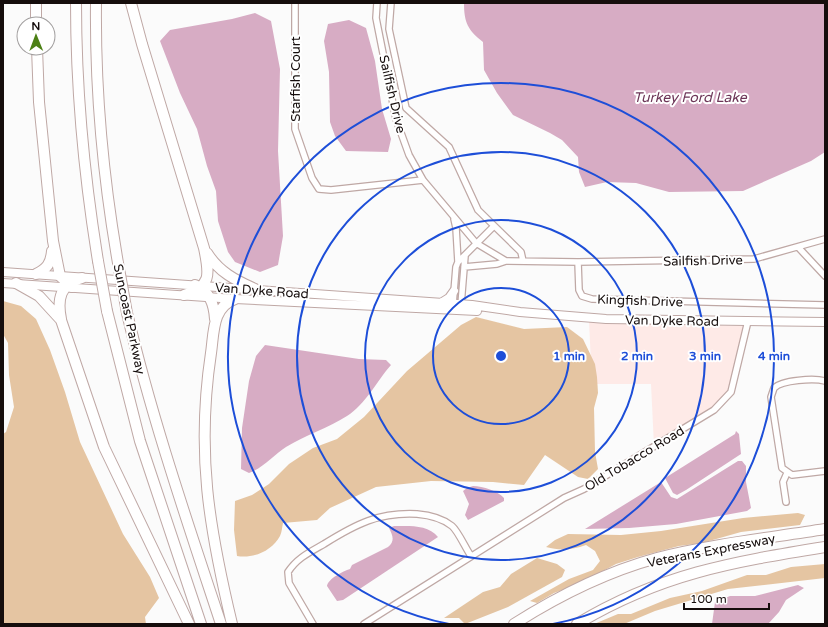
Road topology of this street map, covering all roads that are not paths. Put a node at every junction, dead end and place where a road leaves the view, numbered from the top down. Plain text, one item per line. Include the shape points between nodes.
1 (36, 3) edge
2 (76, 3) edge
3 (96, 3) edge
4 (131, 3) edge
5 (294, 3) edge
6 (377, 3) edge
7 (391, 3) edge
8 (36, 16) edge
9 (37, 56) edge
10 (423, 180) junction
11 (454, 216) junction
12 (493, 227) junction
13 (825, 238) edge
14 (53, 241) junction
15 (476, 243) junction
16 (798, 247) junction
17 (204, 248) junction
18 (464, 256) junction
19 (506, 261) junction
20 (523, 261) junction
21 (458, 262) junction
22 (578, 262) junction
23 (464, 267) junction
24 (3, 272) edge
25 (36, 274) junction
26 (60, 276) junction
27 (825, 276) edge
28 (82, 278) junction
29 (3, 283) edge
30 (16, 284) junction
31 (68, 286) junction
32 (199, 287) junction
33 (255, 289) junction
34 (454, 291) junction
35 (184, 295) junction
36 (209, 297) junction
37 (235, 299) junction
38 (440, 303) junction
39 (825, 305) edge
40 (457, 306) junction
41 (61, 320) junction
42 (215, 321) junction
43 (748, 322) junction
44 (825, 322) edge
45 (825, 381) edge
46 (825, 471) edge
47 (787, 473) junction
48 (786, 502) dead end
49 (825, 529) edge
50 (825, 547) edge
51 (471, 556) junction
52 (189, 624) edge
53 (201, 624) edge
54 (221, 624) edge
55 (232, 624) edge
56 (313, 624) edge
57 (364, 624) edge
58 (514, 624) edge
59 (577, 624) edge

1 - 8 highway
2 - 53 highway, Suncoast Parkway, bridge via 80,107 88,193 107,311 140,440
3 - 54 highway, Suncoast Parkway, bridge via 100,120 110,212 128,313 164,453
4 - 17 highway
5 - 10 street, Starfish Court via 295,129 312,178 319,189 331,190
6 - 10 street, Sailfish Drive via 376,18 396,119 409,155
7 - 12 street via 389,29 406,108 449,147 478,210
9 - 14 highway via 39,102
10 - 11 street
11 - 15 street
11 - 21 street
12 - 15 street
12 - 20 street via 520,252
13 - 16 street, Sailfish Drive
14 - 25 highway via 49,263
14 - 26 highway
15 - 18 street
15 - 19 street
16 - 22 street, Sailfish Drive via 754,259
16 - 27 street
17 - 32 highway via 208,273
17 - 33 highway via 220,270 233,280
18 - 21 street
18 - 23 street
19 - 20 street
19 - 23 street
20 - 22 street
21 - 34 street
22 - 39 street, Kingfish Drive via 579,290 582,296 592,299
23 - 40 street
24 - 25 main road, Van Dyke Road
25 - 26 main road, Van Dyke Road
26 - 28 main road, Van Dyke Road
26 - 31 highway
28 - 31 highway
28 - 32 main road, Van Dyke Road
29 - 30 main road, Van Dyke Road
30 - 31 main road, Van Dyke Road
30 - 41 highway via 39,296
31 - 35 main road, Van Dyke Road
31 - 41 highway via 59,301
32 - 33 main road, Van Dyke Road
32 - 35 highway
32 - 36 highway
33 - 38 main road, Van Dyke Road
34 - 38 main road via 449,298
34 - 40 street
35 - 36 main road, Van Dyke Road
36 - 37 main road, Van Dyke Road
36 - 42 highway via 214,306
37 - 40 main road, Van Dyke Road
37 - 42 highway via 223,306
38 - 40 main road, Van Dyke Road
40 - 43 main road, Van Dyke Road via 606,319
41 - 52 highway via 110,460
42 - 55 highway via 204,409 205,474 213,541
43 - 44 main road, Van Dyke Road
43 - 51 street, Old Tobacco Road via 731,392 714,410
45 - 47 street via 783,382 772,392 782,468
46 - 47 street via 792,475
47 - 48 street via 783,482
49 - 58 highway, Veterans Expressway via 707,548 642,563 576,589
50 - 59 highway, Veterans Expressway via 753,558 686,574 629,596
51 - 56 street via 452,526 430,515 402,513 370,518 311,551 299,559 288,572 289,583
51 - 57 street, Old Tobacco Road

